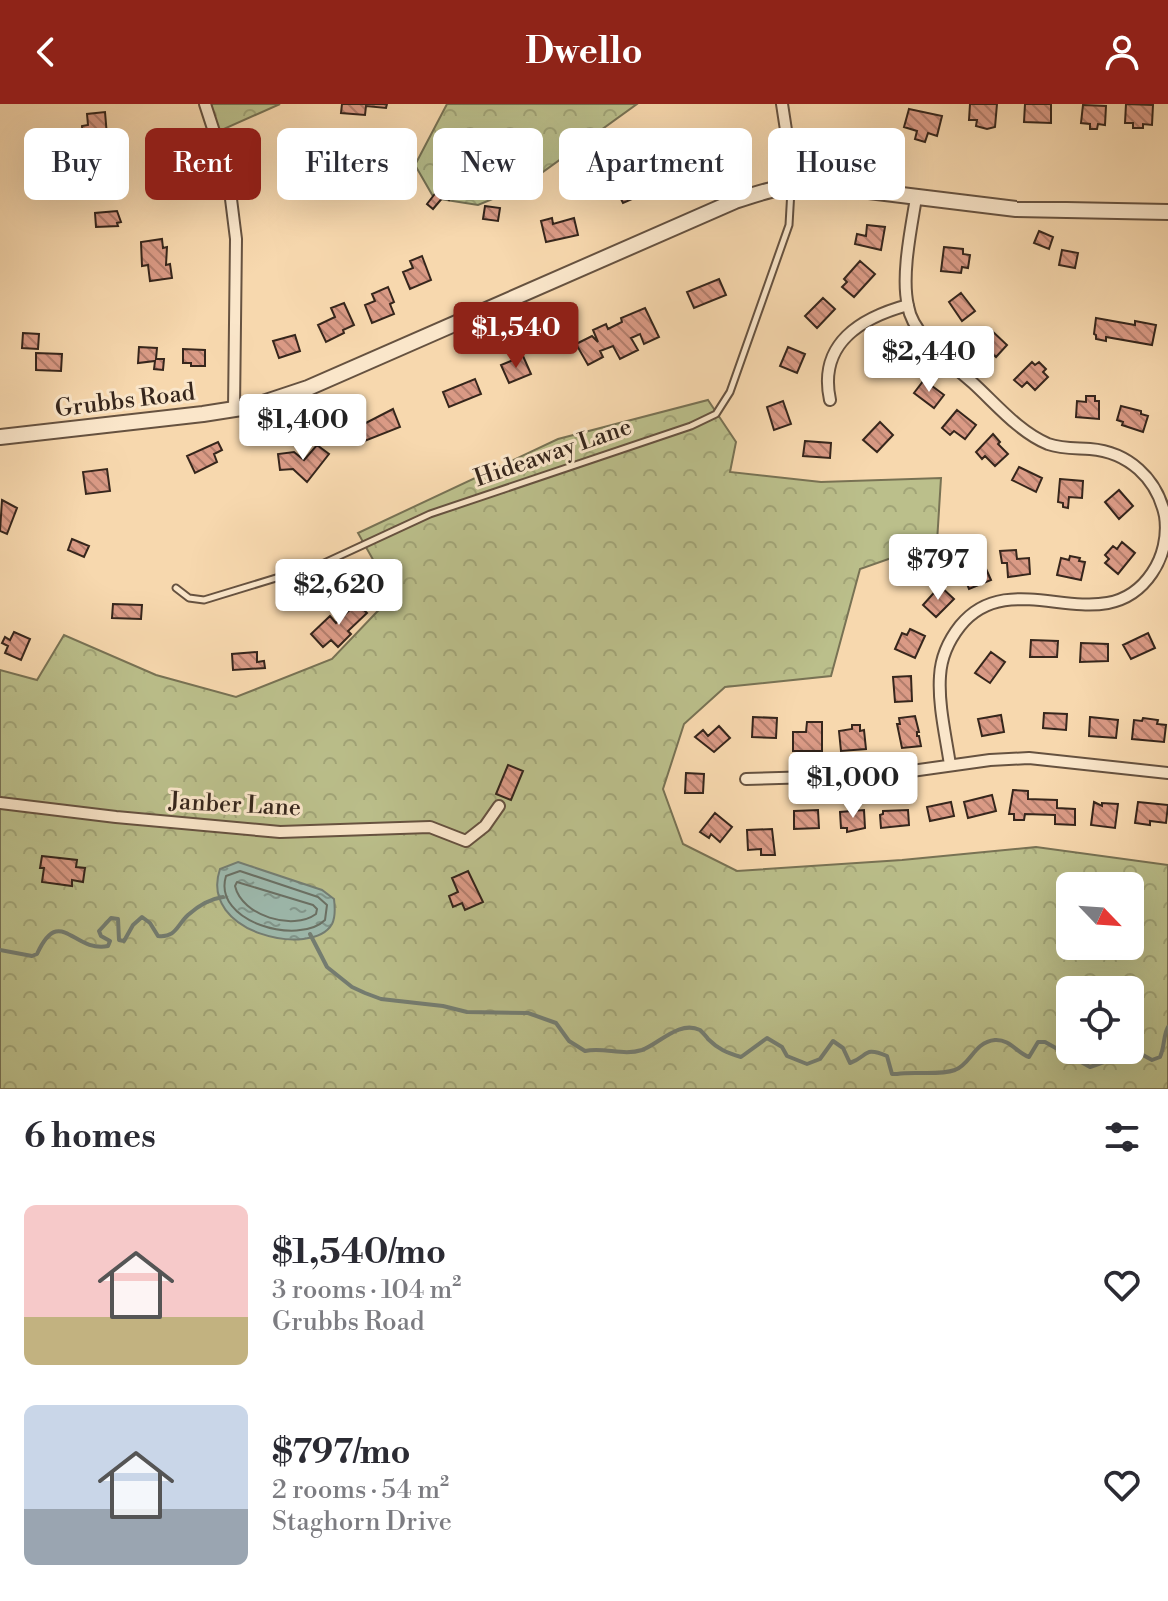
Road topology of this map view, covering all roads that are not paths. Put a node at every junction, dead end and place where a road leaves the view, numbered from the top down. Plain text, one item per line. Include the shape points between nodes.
1 (205, 104) edge
2 (782, 104) edge
3 (786, 128) edge
4 (768, 192) edge
5 (905, 197) edge
6 (916, 198) junction
7 (792, 200) edge
8 (1168, 212) edge
9 (908, 305) junction
10 (830, 400) dead end
11 (234, 409) junction
12 (0, 437) edge
13 (176, 588) dead end
14 (950, 765) junction
15 (1168, 773) edge
16 (746, 779) dead end
17 (0, 803) edge
18 (499, 806) dead end

1 - 11 street via 221,153 236,239
2 - 3 street
4 - 11 street, Grubbs Road via 721,207 308,388
5 - 6 street, Grubbs Road
6 - 8 street, Grubbs Road via 1040,210
6 - 9 street
7 - 13 lane, Hideaway Lane via 789,225 730,392 716,414 430,514 322,564 204,600 189,598
9 - 10 street via 872,317 844,339 829,367
9 - 14 street via 926,340 1029,433 1057,447 1113,454 1138,468 1157,492 1166,523 1153,571 1119,600 1091,607 1016,598 987,606 965,621 949,641 940,674
11 - 12 street, Grubbs Road
14 - 15 street via 1029,758
14 - 16 street via 883,775
17 - 18 street, Janber Lane via 280,832 430,827 466,841

